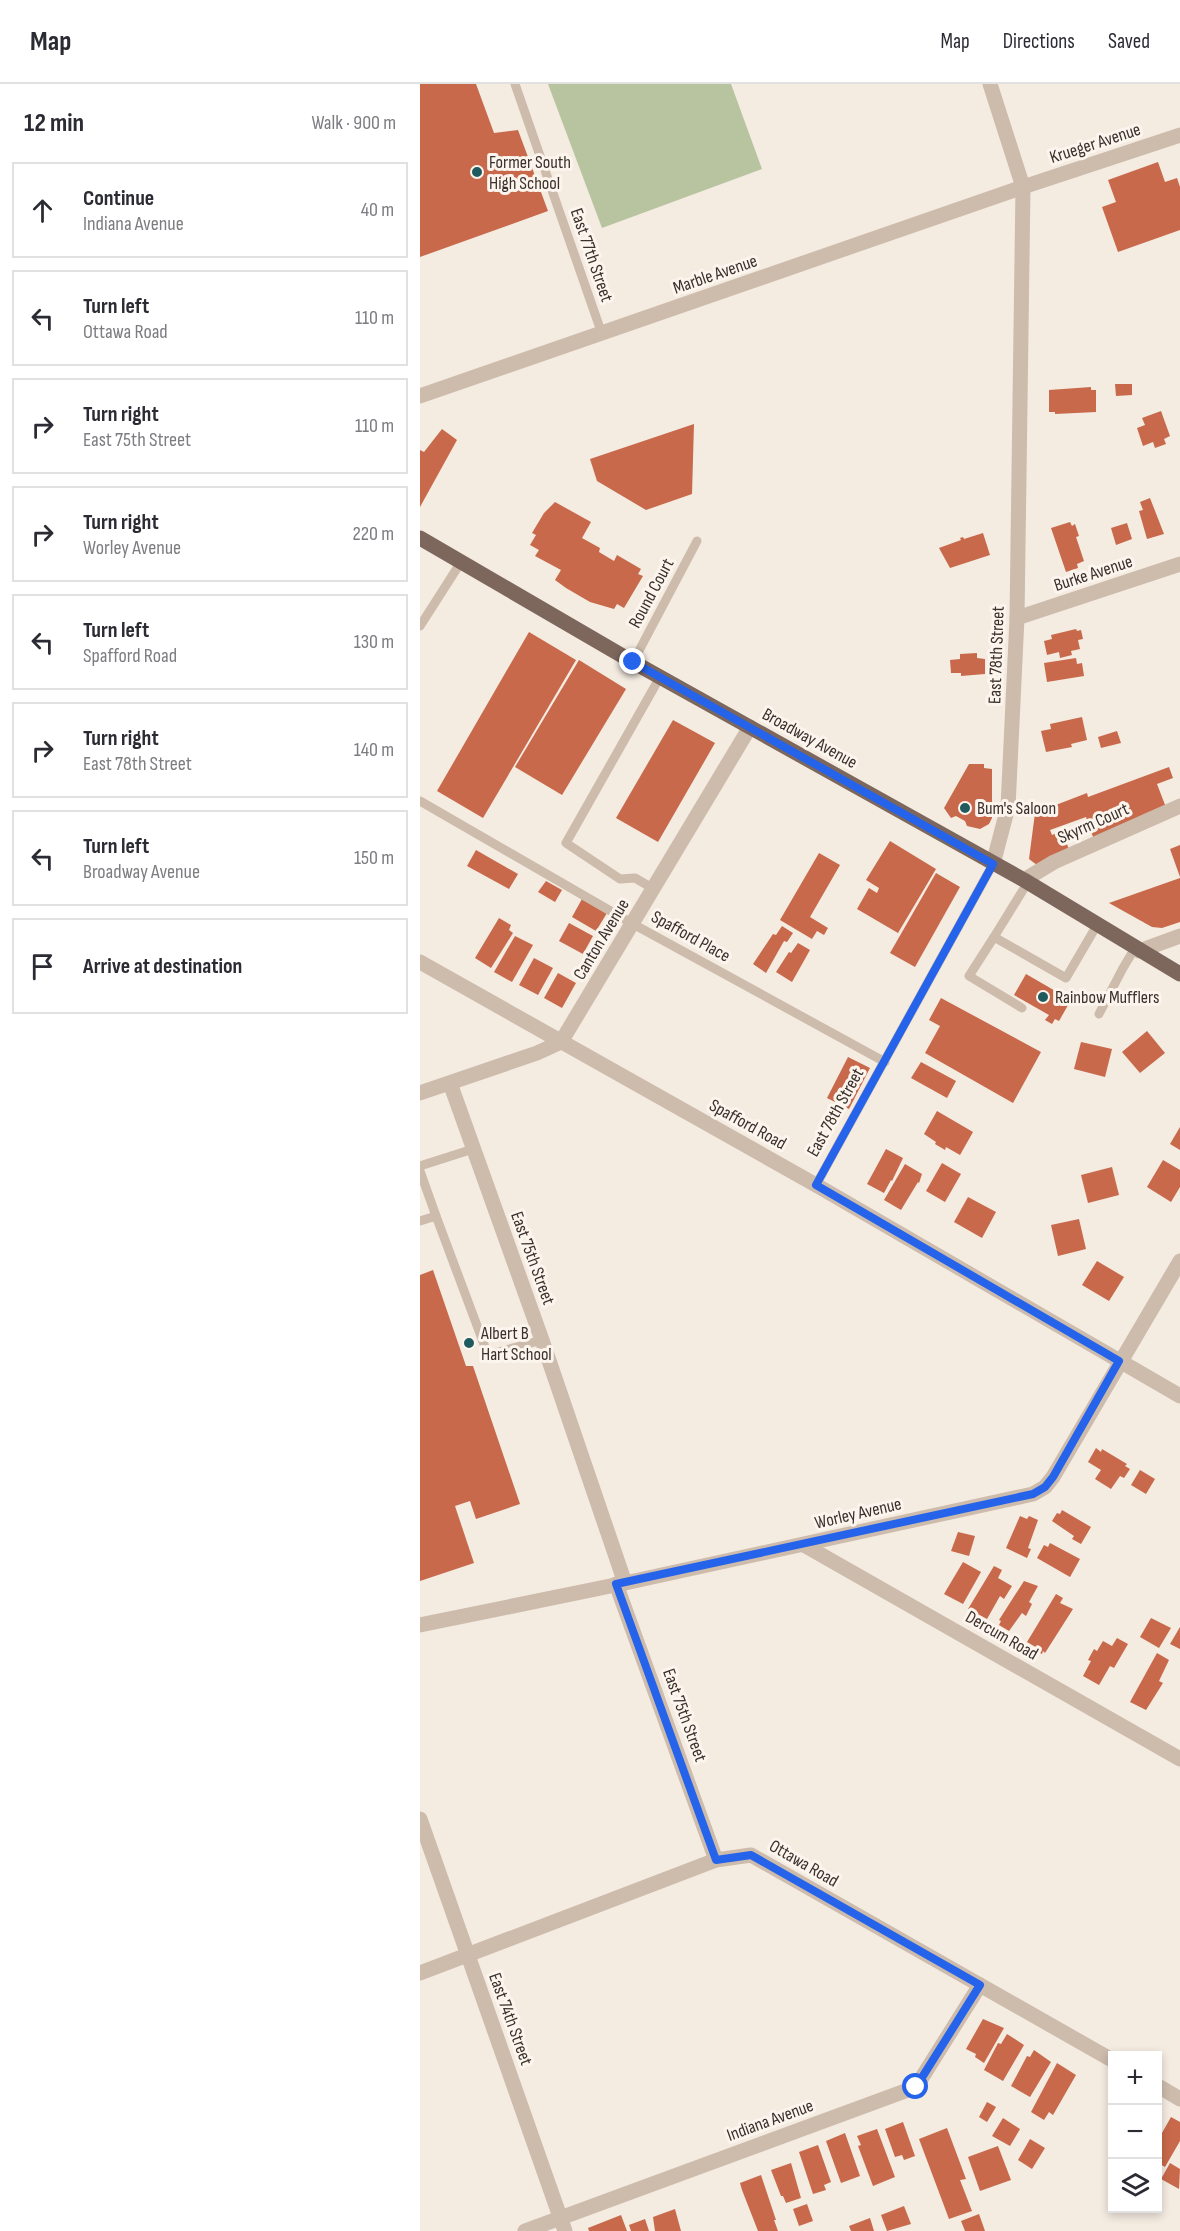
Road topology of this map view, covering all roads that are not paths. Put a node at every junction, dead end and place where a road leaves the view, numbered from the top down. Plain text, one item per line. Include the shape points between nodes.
1 (514, 84) edge
2 (990, 84) edge
3 (1180, 135) edge
4 (1023, 187) junction
5 (602, 334) junction
6 (420, 396) edge
7 (420, 538) edge
8 (697, 541) dead end
9 (461, 562) junction
10 (1180, 564) edge
11 (1017, 618) junction
12 (421, 621) edge
13 (633, 662) junction
14 (660, 677) junction
15 (750, 727) junction
16 (420, 801) edge
17 (1180, 806) edge
18 (993, 864) junction
19 (1026, 881) junction
20 (654, 889) junction
21 (633, 924) junction
22 (1097, 925) junction
23 (1180, 936) edge
24 (994, 937) junction
25 (1137, 949) junction
26 (420, 962) edge
27 (1180, 974) edge
28 (1022, 1008) dead end
29 (1099, 1014) dead end
30 (561, 1042) junction
31 (885, 1062) junction
32 (450, 1083) junction
33 (420, 1094) edge
34 (473, 1149) junction
35 (420, 1168) edge
36 (816, 1185) junction
37 (436, 1216) junction
38 (420, 1221) edge
39 (1180, 1261) edge
40 (542, 1340) junction
41 (1119, 1361) junction
42 (1180, 1396) edge
43 (804, 1545) junction
44 (620, 1583) junction
45 (420, 1625) edge
46 (1180, 1759) edge
47 (420, 1819) edge
48 (716, 1860) junction
49 (468, 1955) junction
50 (420, 1973) edge
51 (980, 1985) junction
52 (1108, 2057) edge
53 (1162, 2088) edge
54 (1180, 2098) edge
55 (563, 2224) edge
56 (525, 2231) edge

1 - 5 lane, East 77th Street
2 - 4 street, East 78th Street
3 - 4 street, Krueger Avenue
4 - 5 street, Marble Avenue
4 - 11 street, East 78th Street
5 - 6 street, Marble Avenue
7 - 9 main road, Broadway Avenue
8 - 13 lane, Round Court
9 - 12 lane
9 - 13 main road, Broadway Avenue
10 - 11 street, Burke Avenue
11 - 18 street, East 78th Street via 1008,807
13 - 14 main road, Broadway Avenue
14 - 15 main road, Broadway Avenue
14 - 20 lane via 566,843 620,879 635,878
15 - 18 main road, Broadway Avenue
15 - 20 street, Canton Avenue
16 - 21 lane, Spafford Place
17 - 19 street, Skyrm Court via 1054,861
18 - 19 main road, Broadway Avenue
18 - 31 lane, East 78th Street
19 - 22 main road, Broadway Avenue
19 - 24 lane
20 - 21 street, Canton Avenue
21 - 30 street, Canton Avenue
21 - 31 lane, Spafford Place
22 - 24 lane via 1066,978
22 - 25 main road, Broadway Avenue
23 - 25 street
24 - 28 lane via 969,976
25 - 27 main road, Broadway Avenue
25 - 29 lane
26 - 30 street, Spafford Road
30 - 32 street
30 - 36 street, Spafford Road
31 - 36 lane, East 78th Street
32 - 33 street
32 - 34 street, East 75th Street
34 - 35 lane
34 - 40 street, East 75th Street
35 - 37 lane
36 - 41 street, Spafford Road
37 - 38 lane
37 - 40 lane via 488,1355
39 - 41 street, Worley Avenue
40 - 44 street, East 75th Street
41 - 42 street, Spafford Road
41 - 43 street, Worley Avenue via 1045,1487 1033,1494
43 - 44 street, Worley Avenue
43 - 46 street, Dercum Road
44 - 45 street, Worley Avenue
44 - 48 street, East 75th Street
47 - 49 street, East 74th Street
48 - 49 street, Ottawa Road
48 - 51 street, Ottawa Road via 751,1855
49 - 50 street, Ottawa Road
49 - 55 street, East 74th Street
51 - 52 street, Ottawa Road
51 - 55 street, Indiana Avenue via 916,2087
53 - 54 street
55 - 56 street, Indiana Avenue

